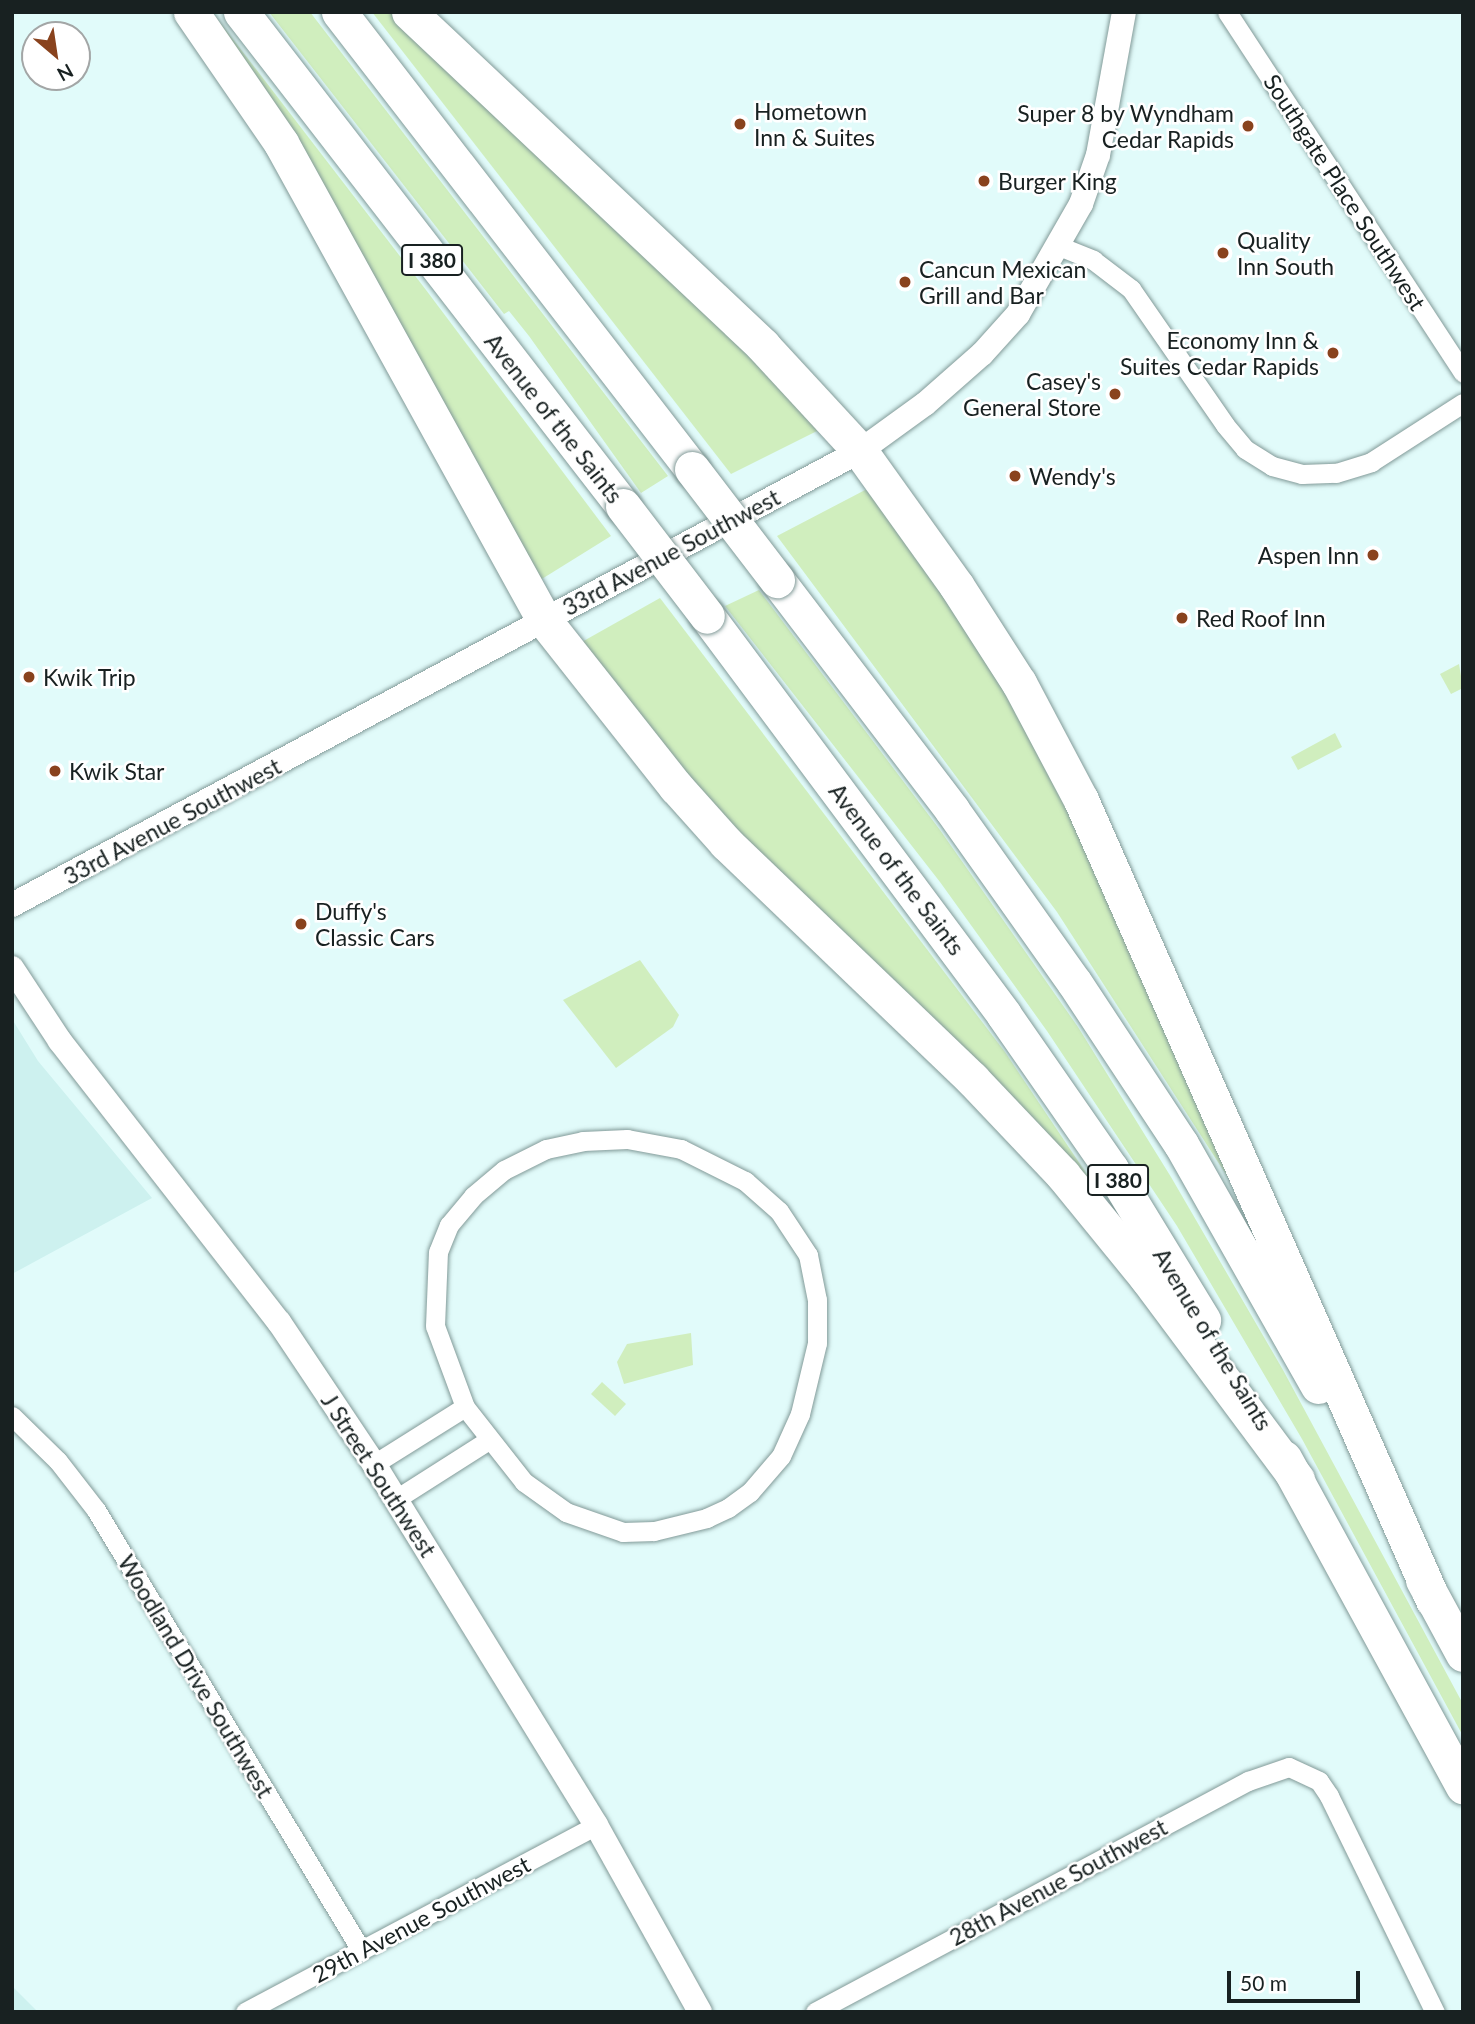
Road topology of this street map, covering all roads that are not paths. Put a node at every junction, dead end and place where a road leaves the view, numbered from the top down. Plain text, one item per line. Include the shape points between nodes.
1 (191, 12) edge
2 (241, 12) edge
3 (339, 12) edge
4 (409, 12) edge
5 (1124, 12) edge
6 (1227, 12) edge
7 (1059, 246) junction
8 (1463, 373) edge
9 (1463, 403) edge
10 (860, 451) junction
11 (544, 620) junction
12 (12, 905) edge
13 (12, 968) edge
14 (466, 1407) junction
15 (12, 1416) edge
16 (487, 1441) junction
17 (374, 1464) junction
18 (1297, 1479) junction
19 (396, 1499) junction
20 (1433, 1600) junction
21 (1463, 1654) edge
22 (1463, 1786) edge
23 (596, 1825) junction
24 (361, 1950) junction
25 (245, 2012) edge
26 (700, 2012) edge
27 (815, 2012) edge
28 (1435, 2012) edge

1 - 11 highway via 281,143
2 - 18 highway, Avenue of the Saints / I 380, bridge via 891,859 1104,1158
3 - 20 highway, bridge via 960,820 1181,1144 1285,1323
4 - 10 highway via 763,346
5 - 7 street, 33rd Avenue Southwest via 1098,155
6 - 8 street, Southgate Place Southwest
7 - 9 street via 1093,260 1137,295 1225,425 1245,449 1272,466 1302,474 1336,473 1371,462
7 - 10 street, 33rd Avenue Southwest via 1018,314 982,354 925,404
10 - 11 street, 33rd Avenue Southwest
10 - 20 highway via 1012,672 1081,800
11 - 12 street, 33rd Avenue Southwest
11 - 18 highway via 676,788 726,843 972,1079 1062,1175 1147,1278
13 - 17 street, J Street Southwest via 60,1041 279,1322
14 - 16 street
14 - 16 street via 435,1326 438,1251 449,1225 473,1196 504,1170 546,1149 627,1139 681,1149 745,1181 779,1211 807,1255 817,1300 817,1343 800,1414 781,1456 750,1492 728,1508 680,1527 623,1532 566,1513 544,1500
14 - 17 street
15 - 24 street, Woodland Drive Southwest via 58,1461 96,1510
16 - 19 street
17 - 19 street, J Street Southwest
18 - 22 highway, Avenue of the Saints / I 380
19 - 23 street, J Street Southwest
20 - 21 highway
23 - 24 street, 29th Avenue Southwest
23 - 26 street, J Street Southwest
24 - 25 street, 29th Avenue Southwest
27 - 28 street, 28th Avenue Southwest via 1270,1770 1289,1767 1319,1781 1329,1796

